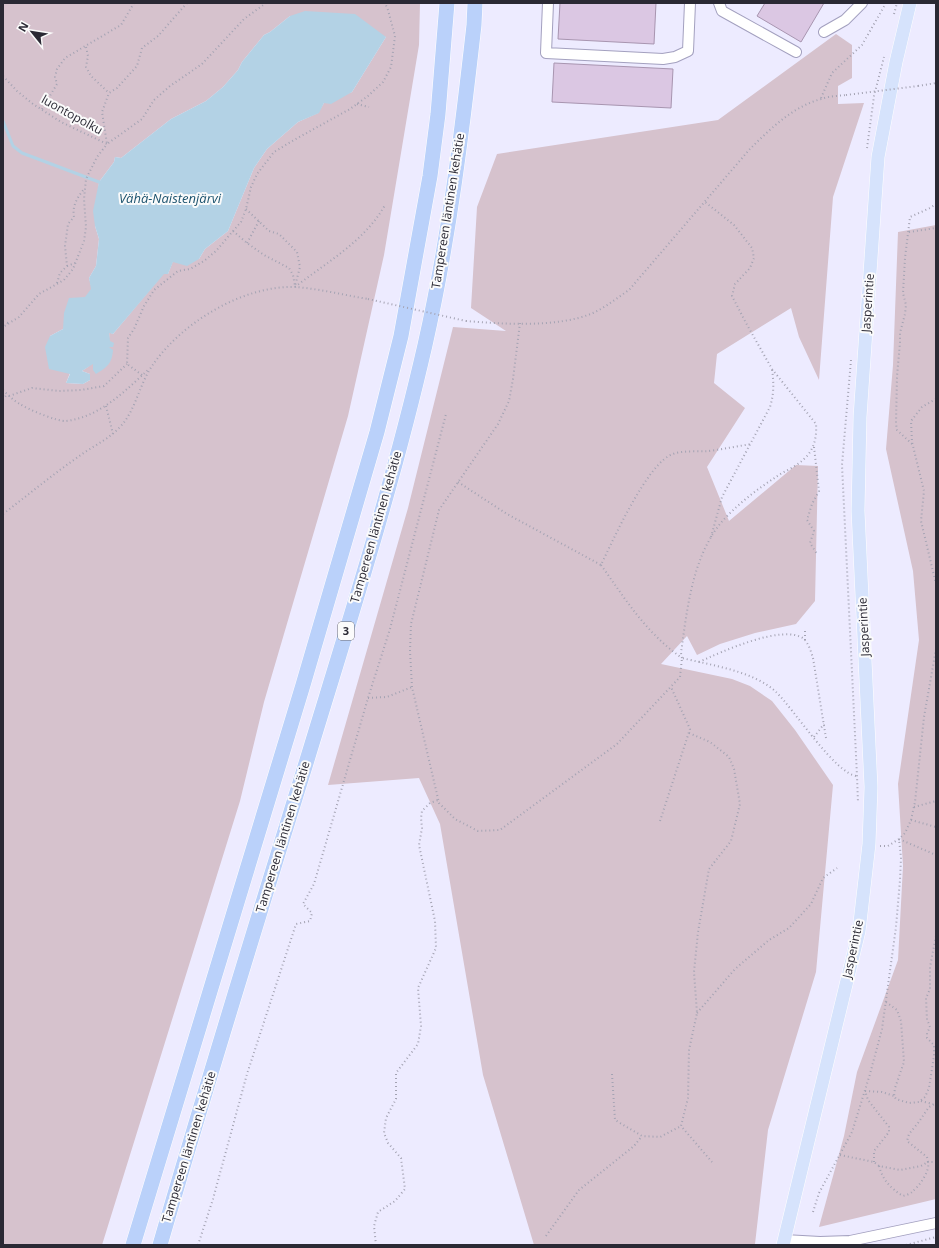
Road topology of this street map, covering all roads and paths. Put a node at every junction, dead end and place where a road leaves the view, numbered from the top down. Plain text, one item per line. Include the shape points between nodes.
1 (134, 3) edge
2 (187, 3) edge
3 (266, 3) edge
4 (385, 3) edge
5 (448, 3) edge
6 (475, 3) edge
7 (548, 3) edge
8 (690, 3) edge
9 (719, 3) edge
10 (862, 3) edge
11 (886, 3) edge
12 (897, 3) edge
13 (910, 3) edge
14 (261, 4) edge
15 (894, 17) dead end
16 (824, 32) dead end
17 (86, 47) junction
18 (796, 52) dead end
19 (886, 52) dead end
20 (3, 76) edge
21 (936, 83) edge
22 (109, 93) junction
23 (821, 98) junction
24 (357, 104) junction
25 (369, 108) dead end
26 (42, 110) junction
27 (107, 144) junction
28 (866, 150) dead end
29 (85, 188) junction
30 (705, 202) junction
31 (936, 204) edge
32 (385, 205) dead end
33 (246, 209) junction
34 (259, 221) junction
35 (936, 228) edge
36 (233, 231) junction
37 (909, 232) junction
38 (247, 243) junction
39 (76, 262) junction
40 (67, 266) junction
41 (56, 284) junction
42 (295, 287) junction
43 (3, 322) edge
44 (8, 323) junction
45 (520, 323) junction
46 (3, 327) edge
47 (851, 360) dead end
48 (127, 364) junction
49 (151, 367) junction
50 (772, 369) junction
51 (142, 376) junction
52 (3, 390) edge
53 (8, 395) junction
54 (936, 399) edge
55 (3, 400) edge
56 (106, 406) junction
57 (446, 414) dead end
58 (114, 434) junction
59 (752, 444) junction
60 (912, 444) junction
61 (814, 446) junction
62 (458, 482) junction
63 (3, 514) edge
64 (710, 540) junction
65 (817, 554) dead end
66 (601, 565) junction
67 (936, 584) edge
68 (805, 629) dead end
69 (804, 640) junction
70 (936, 649) edge
71 (682, 658) junction
72 (698, 662) junction
73 (412, 687) junction
74 (671, 687) junction
75 (368, 698) junction
76 (824, 724) junction
77 (689, 733) junction
78 (814, 738) junction
79 (826, 738) dead end
80 (858, 776) junction
81 (438, 800) junction
82 (936, 801) edge
83 (858, 804) dead end
84 (914, 807) junction
85 (911, 820) junction
86 (660, 821) dead end
87 (936, 827) edge
88 (899, 840) junction
89 (869, 844) junction
90 (936, 855) edge
91 (837, 868) dead end
92 (936, 936) edge
93 (886, 1002) junction
94 (697, 1013) junction
95 (612, 1074) dead end
96 (865, 1091) junction
97 (894, 1096) junction
98 (921, 1101) junction
99 (936, 1103) edge
100 (933, 1104) junction
101 (681, 1126) junction
102 (642, 1136) junction
103 (840, 1155) junction
104 (712, 1162) dead end
105 (874, 1162) junction
106 (928, 1162) junction
107 (936, 1162) edge
108 (879, 1166) junction
109 (812, 1212) dead end
110 (936, 1223) edge
111 (546, 1236) dead end
112 (936, 1238) edge
113 (784, 1243) edge
114 (133, 1245) edge
115 (160, 1245) edge
116 (198, 1245) edge
117 (376, 1245) edge
118 (906, 1245) edge

1 - 17 path via 121,25
2 - 22 path via 158,36 142,48 137,66
3 - 14 path
4 - 24 path via 394,36 392,66 383,82
5 - 114 highway, Tampereen läntinen kehätie / 3 via 430,176 401,336 377,432
6 - 115 highway, Tampereen läntinen kehätie / 3 via 452,196 425,344 400,444 333,675
7 - 8 street via 546,53 663,59 688,51
9 - 18 street via 722,11
10 - 16 street via 845,20
11 - 23 path via 862,45 832,73
12 - 15 path
13 - 89 main road, Jasperintie via 878,157 860,417 858,511 871,787
14 - 27 path via 202,64 154,100 142,119
17 - 22 path via 86,68
17 - 26 path via 65,58 57,69 57,84
19 - 28 path via 874,96
20 - 26 path, luontopolku via 17,91
21 - 23 path, bridge
22 - 27 path via 102,112
23 - 30 path via 784,118 765,134
24 - 25 path
24 - 33 path via 274,152 257,174
26 - 27 path, luontopolku
27 - 29 path, luontopolku via 88,174
29 - 39 path via 86,227
29 - 40 path via 77,198 72,210 74,217 68,224
30 - 45 path via 629,290 610,304 577,318 538,324
30 - 50 path via 734,225 752,248 754,258 750,268 735,284 732,296
31 - 37 path via 910,217
32 - 42 path via 365,233
33 - 34 path
33 - 36 path via 241,222
34 - 38 path
34 - 42 path via 268,231 279,234 296,252 300,267
35 - 37 path
36 - 38 path
36 - 48 path via 204,261 190,269 178,271 154,290 128,338
37 - 60 path via 903,292 906,305 900,333 897,376 896,424 897,430
38 - 42 path via 289,268
39 - 40 path
39 - 41 path via 64,280
40 - 41 path via 60,273
41 - 44 path via 39,294 19,317
42 - 45 path, bridge via 368,299 466,321
42 - 49 path via 267,290 241,297 201,318 181,333
43 - 44 path
44 - 46 path
45 - 62 path via 509,401 498,424
47 - 80 path via 842,465
48 - 51 path
48 - 53 path via 104,386 59,391 32,388
49 - 51 path
49 - 58 path via 130,413
50 - 59 path via 774,395
50 - 61 path via 816,424
51 - 56 path
52 - 53 path
53 - 55 path
53 - 56 path via 20,405 65,421 90,414
54 - 60 path via 922,407 911,421
56 - 58 path
57 - 75 path via 390,629
58 - 63 path via 77,457
59 - 64 path via 722,497
59 - 66 path via 674,454 664,458 642,487
60 - 67 path via 924,491 921,521
61 - 64 path via 804,460 742,502 720,525
61 - 65 path via 819,491 807,520 814,531 810,543
62 - 66 path via 507,514
62 - 73 path via 439,510 411,624
64 - 71 path via 702,554 688,601
66 - 71 path via 638,618 666,647
68 - 69 path
69 - 72 path via 792,634 770,636
69 - 76 path via 813,658
70 - 84 path via 924,717
71 - 72 path
71 - 74 path via 680,677
72 - 78 path via 747,675 766,683
73 - 75 path via 387,697
73 - 81 path
74 - 77 path via 690,729
74 - 81 path via 617,744 500,830 478,831 455,819
75 - 116 path via 314,884 304,904 312,913 310,921 296,924 247,1074
76 - 78 path
76 - 79 path
77 - 86 path
77 - 94 path via 710,742 729,758 734,769 740,804 731,841 709,869 694,972
78 - 80 path via 845,772
80 - 83 path
81 - 117 path via 430,803 422,811 419,845 435,922 436,948 418,988 421,1026 418,1044 396,1073 396,1099 386,1118 384,1133 388,1143 401,1158 405,1189 395,1201 378,1212 374,1226
82 - 84 path
84 - 85 path
85 - 87 path
85 - 88 path
88 - 89 path via 888,846
88 - 90 path
88 - 93 path via 900,880
89 - 113 main road, Jasperintie via 859,931
91 - 94 path via 823,878 810,904 789,928 769,940 735,969
92 - 98 path via 930,967 930,989 926,998 927,1020 930,1024 927,1038 934,1045 934,1056 930,1088
93 - 96 path via 882,1030
93 - 97 path via 897,1010 901,1021 904,1062
94 - 101 path via 690,1050 688,1098
95 - 102 path via 615,1120
96 - 97 path
96 - 103 path via 852,1132
96 - 105 path via 868,1100 889,1127 889,1132 874,1151
97 - 98 path via 909,1103
98 - 100 path
99 - 100 path
100 - 106 path via 909,1134 907,1141 927,1158
101 - 102 path via 660,1137
101 - 104 path
102 - 111 path via 634,1146 579,1190
103 - 105 path
103 - 109 path
105 - 108 path
106 - 107 path
106 - 108 path via 900,1170
106 - 108 path via 924,1177 912,1192 903,1196 883,1178
110 - 113 street via 850,1241
112 - 118 path

